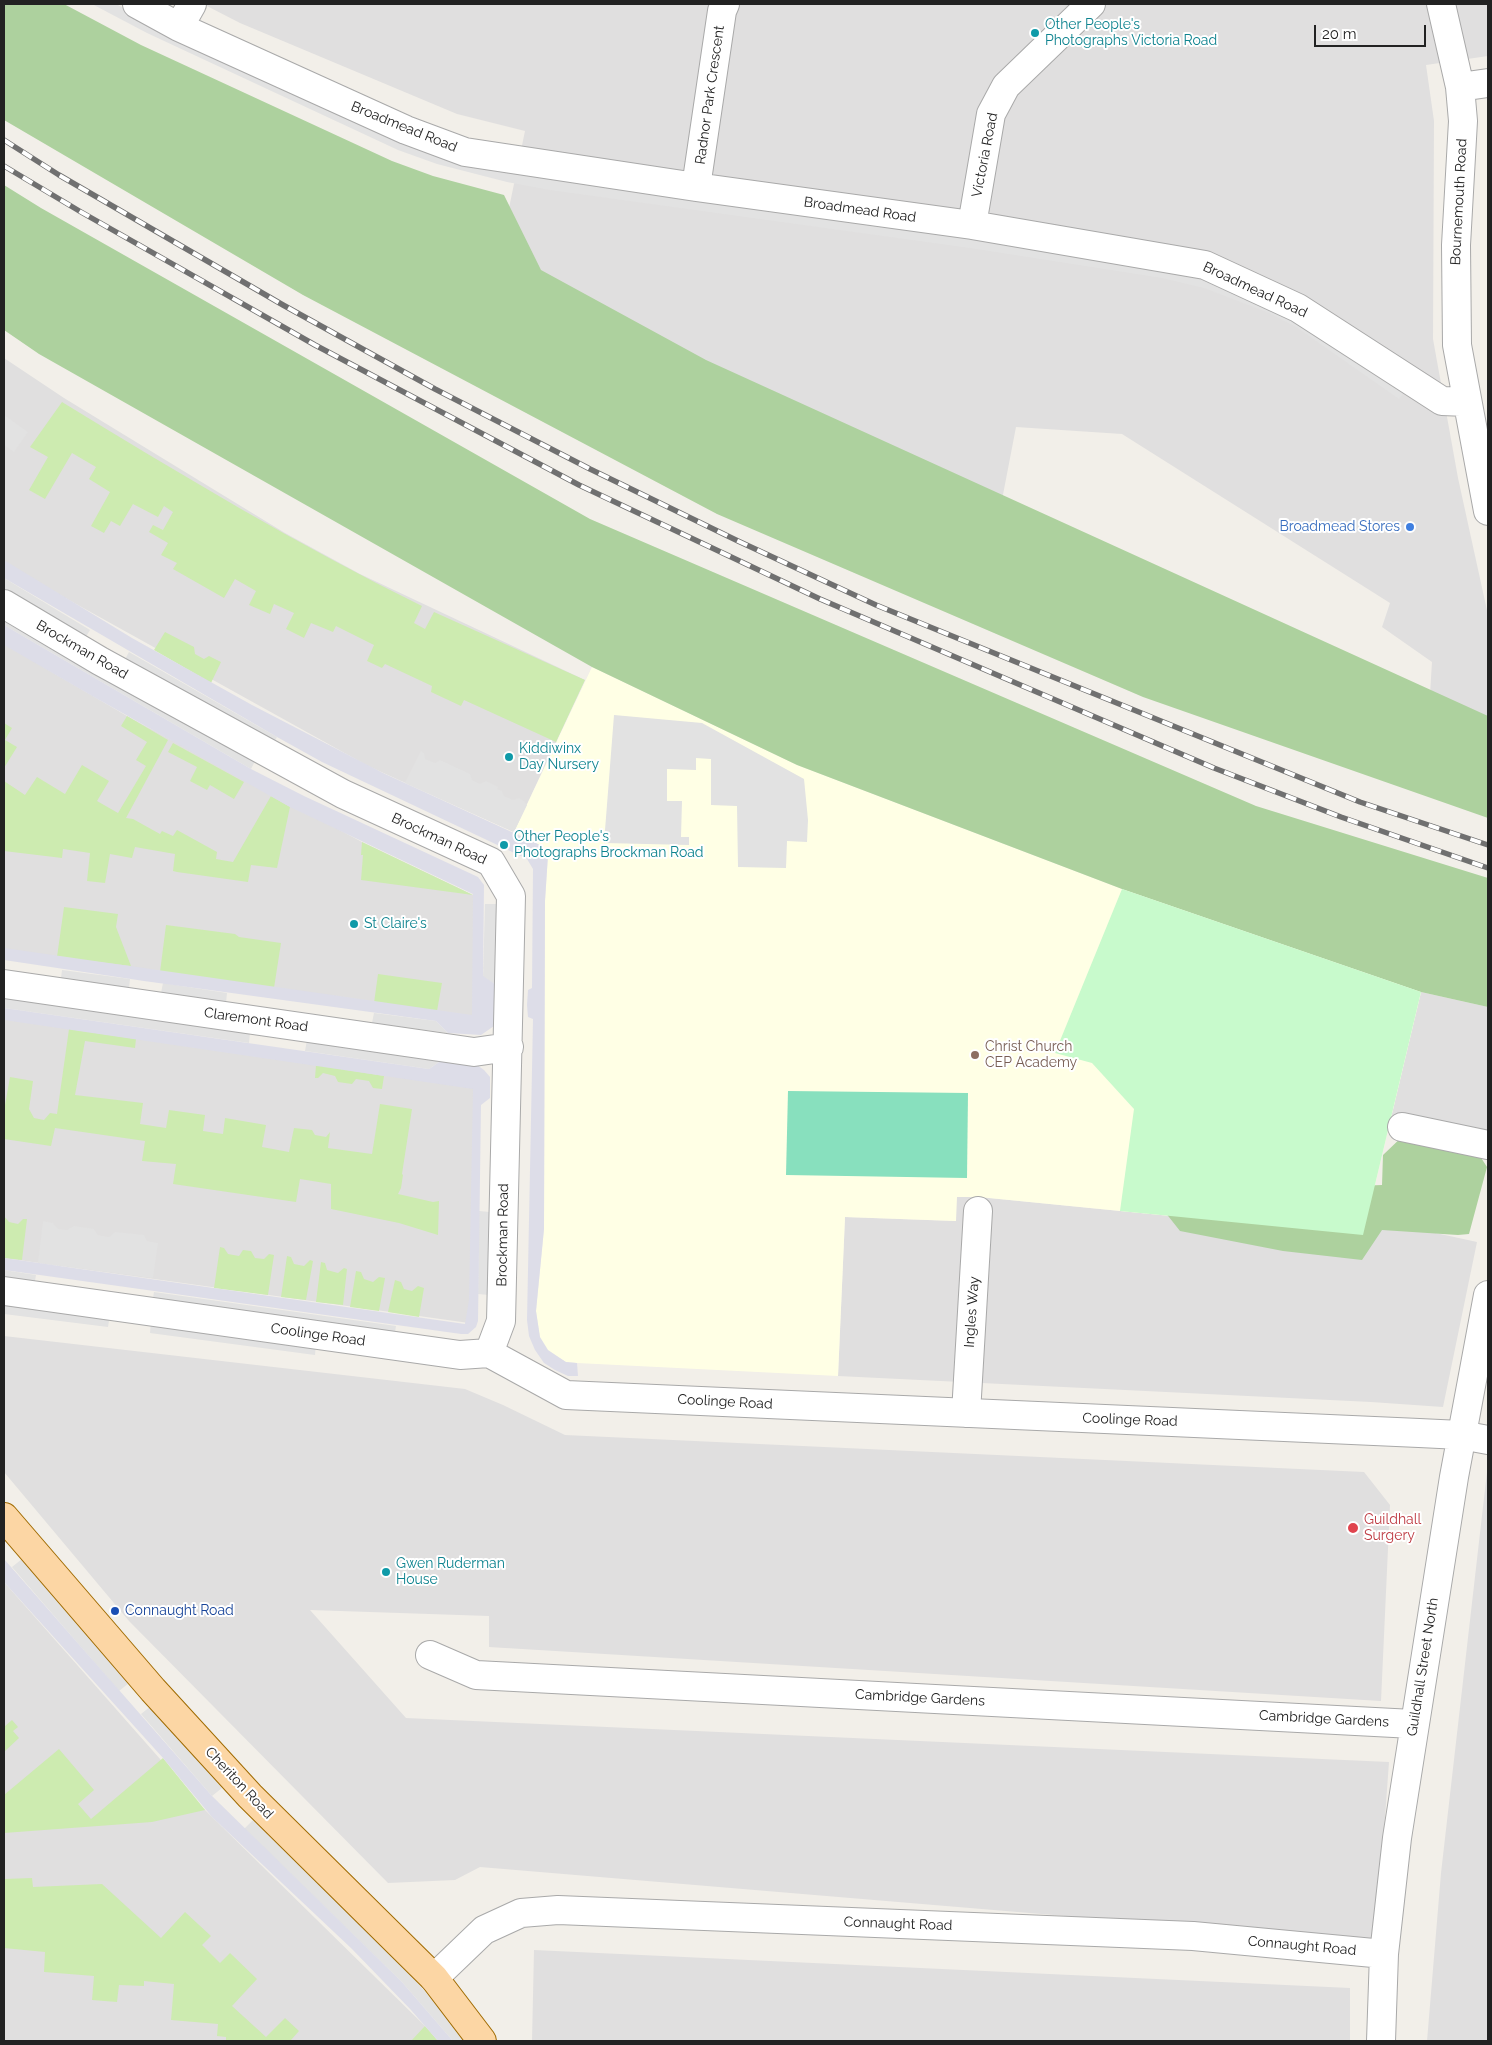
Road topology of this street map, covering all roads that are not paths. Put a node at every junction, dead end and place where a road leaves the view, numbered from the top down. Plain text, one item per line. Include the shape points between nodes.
1 (136, 4) edge
2 (192, 4) edge
3 (725, 4) edge
4 (1091, 4) edge
5 (1441, 4) edge
6 (179, 27) junction
7 (1488, 83) edge
8 (1460, 87) junction
9 (696, 187) junction
10 (972, 225) junction
11 (1467, 402) junction
12 (1488, 511) edge
13 (4, 604) edge
14 (4, 984) edge
15 (509, 1047) junction
16 (1402, 1127) dead end
17 (1488, 1145) edge
18 (978, 1211) dead end
19 (4, 1291) edge
20 (1488, 1295) edge
21 (489, 1353) junction
22 (966, 1413) junction
23 (1462, 1435) junction
24 (1488, 1440) edge
25 (4, 1517) edge
26 (430, 1655) dead end
27 (1414, 1724) junction
28 (1384, 1954) junction
29 (434, 1978) junction
30 (482, 2041) edge
31 (1381, 2041) edge

1 - 6 street, Broadmead Road
2 - 6 street
3 - 9 street, Radnor Park Crescent
4 - 10 street, Victoria Road via 1006,86 991,114
5 - 8 street, Bournemouth Road
6 - 9 street, Broadmead Road via 406,130 465,152
7 - 8 street
8 - 11 street, Bournemouth Road via 1463,121 1456,311 1457,345
9 - 10 street, Broadmead Road
10 - 11 street, Broadmead Road via 1205,265 1298,308 1442,401
11 - 12 street
13 - 15 street, Brockman Road via 100,661 343,794 491,862 512,896
14 - 15 street, Claremont Road via 474,1052
15 - 21 street, Brockman Road via 501,1321
16 - 17 street
18 - 22 street, Ingles Way
19 - 21 street, Coolinge Road via 460,1355
20 - 23 street, Guildhall Street North
21 - 22 street, Coolinge Road via 566,1395
22 - 23 street, Coolinge Road
23 - 24 street, Coolinge Road
23 - 27 street, Guildhall Street North
25 - 29 main road, Cheriton Road via 153,1690 250,1796
26 - 27 street, Cambridge Gardens via 476,1675
27 - 28 street, Guildhall Street North via 1396,1838
28 - 29 street, Connaught Road via 1193,1936 558,1910 521,1913 484,1930
28 - 31 street, Guildhall Street North
29 - 30 main road, Cheriton Road

